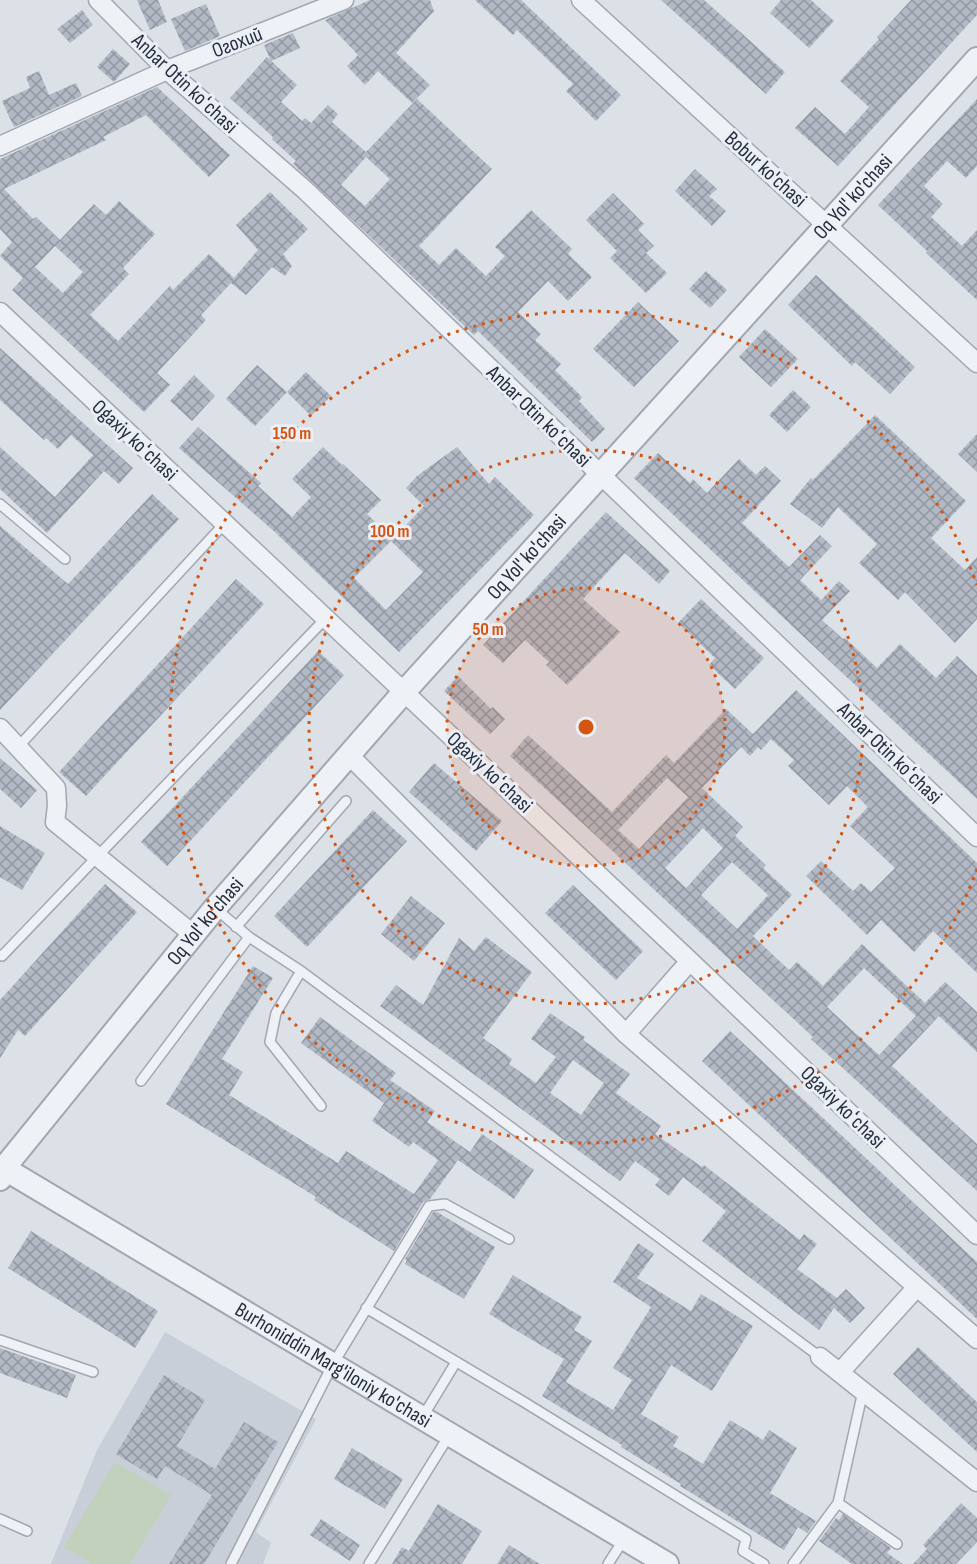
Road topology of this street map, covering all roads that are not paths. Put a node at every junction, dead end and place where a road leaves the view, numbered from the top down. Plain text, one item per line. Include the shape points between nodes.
1 (98, 0) edge
2 (344, 0) edge
3 (581, 0) edge
4 (977, 59) edge
5 (167, 70) junction
6 (0, 146) edge
7 (827, 225) junction
8 (0, 312) edge
9 (977, 363) edge
10 (601, 476) junction
11 (0, 504) edge
12 (224, 524) junction
13 (65, 559) dead end
14 (326, 618) junction
15 (404, 692) junction
16 (0, 728) edge
17 (18, 747) junction
18 (349, 755) junction
19 (346, 801) dead end
20 (977, 837) edge
21 (98, 857) junction
22 (215, 908) junction
23 (236, 927) junction
24 (194, 935) junction
25 (249, 937) junction
26 (0, 955) edge
27 (690, 961) junction
28 (301, 971) junction
29 (626, 1034) junction
30 (141, 1081) dead end
31 (321, 1106) dead end
32 (1, 1171) edge
33 (977, 1235) edge
34 (509, 1239) dead end
35 (917, 1287) junction
36 (366, 1308) junction
37 (977, 1339) edge
38 (0, 1340) edge
39 (820, 1357) joint
40 (456, 1362) junction
41 (333, 1364) junction
42 (841, 1371) junction
43 (93, 1372) dead end
44 (863, 1391) junction
45 (422, 1418) junction
46 (450, 1434) junction
47 (977, 1482) edge
48 (838, 1503) junction
49 (0, 1519) edge
50 (27, 1531) dead end
51 (624, 1539) junction
52 (897, 1544) dead end
53 (231, 1564) edge
54 (369, 1564) edge
55 (608, 1564) edge
56 (667, 1564) edge
57 (764, 1564) edge
58 (793, 1564) edge

1 - 5 street, Anbar Otin koʻchasi
2 - 5 street, Огохий
3 - 7 street, Bobur ko'chasi
4 - 7 street, Oq Yol' ko'chasi
5 - 6 street, Огохий
5 - 10 street, Anbar Otin koʻchasi via 305,190
7 - 9 street, Bobur ko'chasi
7 - 10 street, Oq Yol' ko'chasi
8 - 12 street, Ogaxiy koʻchasi
10 - 15 street, Oq Yol' ko'chasi
10 - 20 street, Anbar Otin koʻchasi
11 - 13 lane
12 - 14 street, Ogaxiy koʻchasi
12 - 17 lane
14 - 15 street, Ogaxiy koʻchasi
14 - 21 lane
15 - 18 street, Oq Yol' ko'chasi
15 - 27 street, Ogaxiy koʻchasi
16 - 17 street
17 - 21 street via 56,788 55,822
18 - 22 street, Oq Yol' ko'chasi
18 - 29 street
19 - 23 lane
21 - 24 street
21 - 26 lane
22 - 23 lane
22 - 24 street, Oq Yol' ko'chasi
23 - 25 lane
24 - 32 street, Oq Yol' ko'chasi
25 - 28 lane
25 - 30 lane
27 - 29 street
27 - 33 street, Ogaxiy koʻchasi
28 - 31 lane via 276,1013 270,1042
28 - 39 lane
29 - 35 street
32 - 41 street, Burhoniddin Marg'iloniy ko'chasi
34 - 36 lane via 445,1204 429,1206
35 - 37 street
35 - 42 street
36 - 40 lane
36 - 41 lane
38 - 43 lane
39 - 42 street
40 - 45 lane
40 - 57 lane via 746,1539 743,1551
41 - 45 street, Burhoniddin Marg'iloniy ko'chasi
41 - 53 lane
42 - 44 street
44 - 47 street
44 - 48 lane
45 - 46 street, Burhoniddin Marg'iloniy ko'chasi
46 - 51 street, Burhoniddin Marg'iloniy ko'chasi
46 - 54 lane
48 - 52 lane
48 - 58 lane
49 - 50 lane
51 - 55 lane
51 - 56 street, Burhoniddin Marg'iloniy ko'chasi

